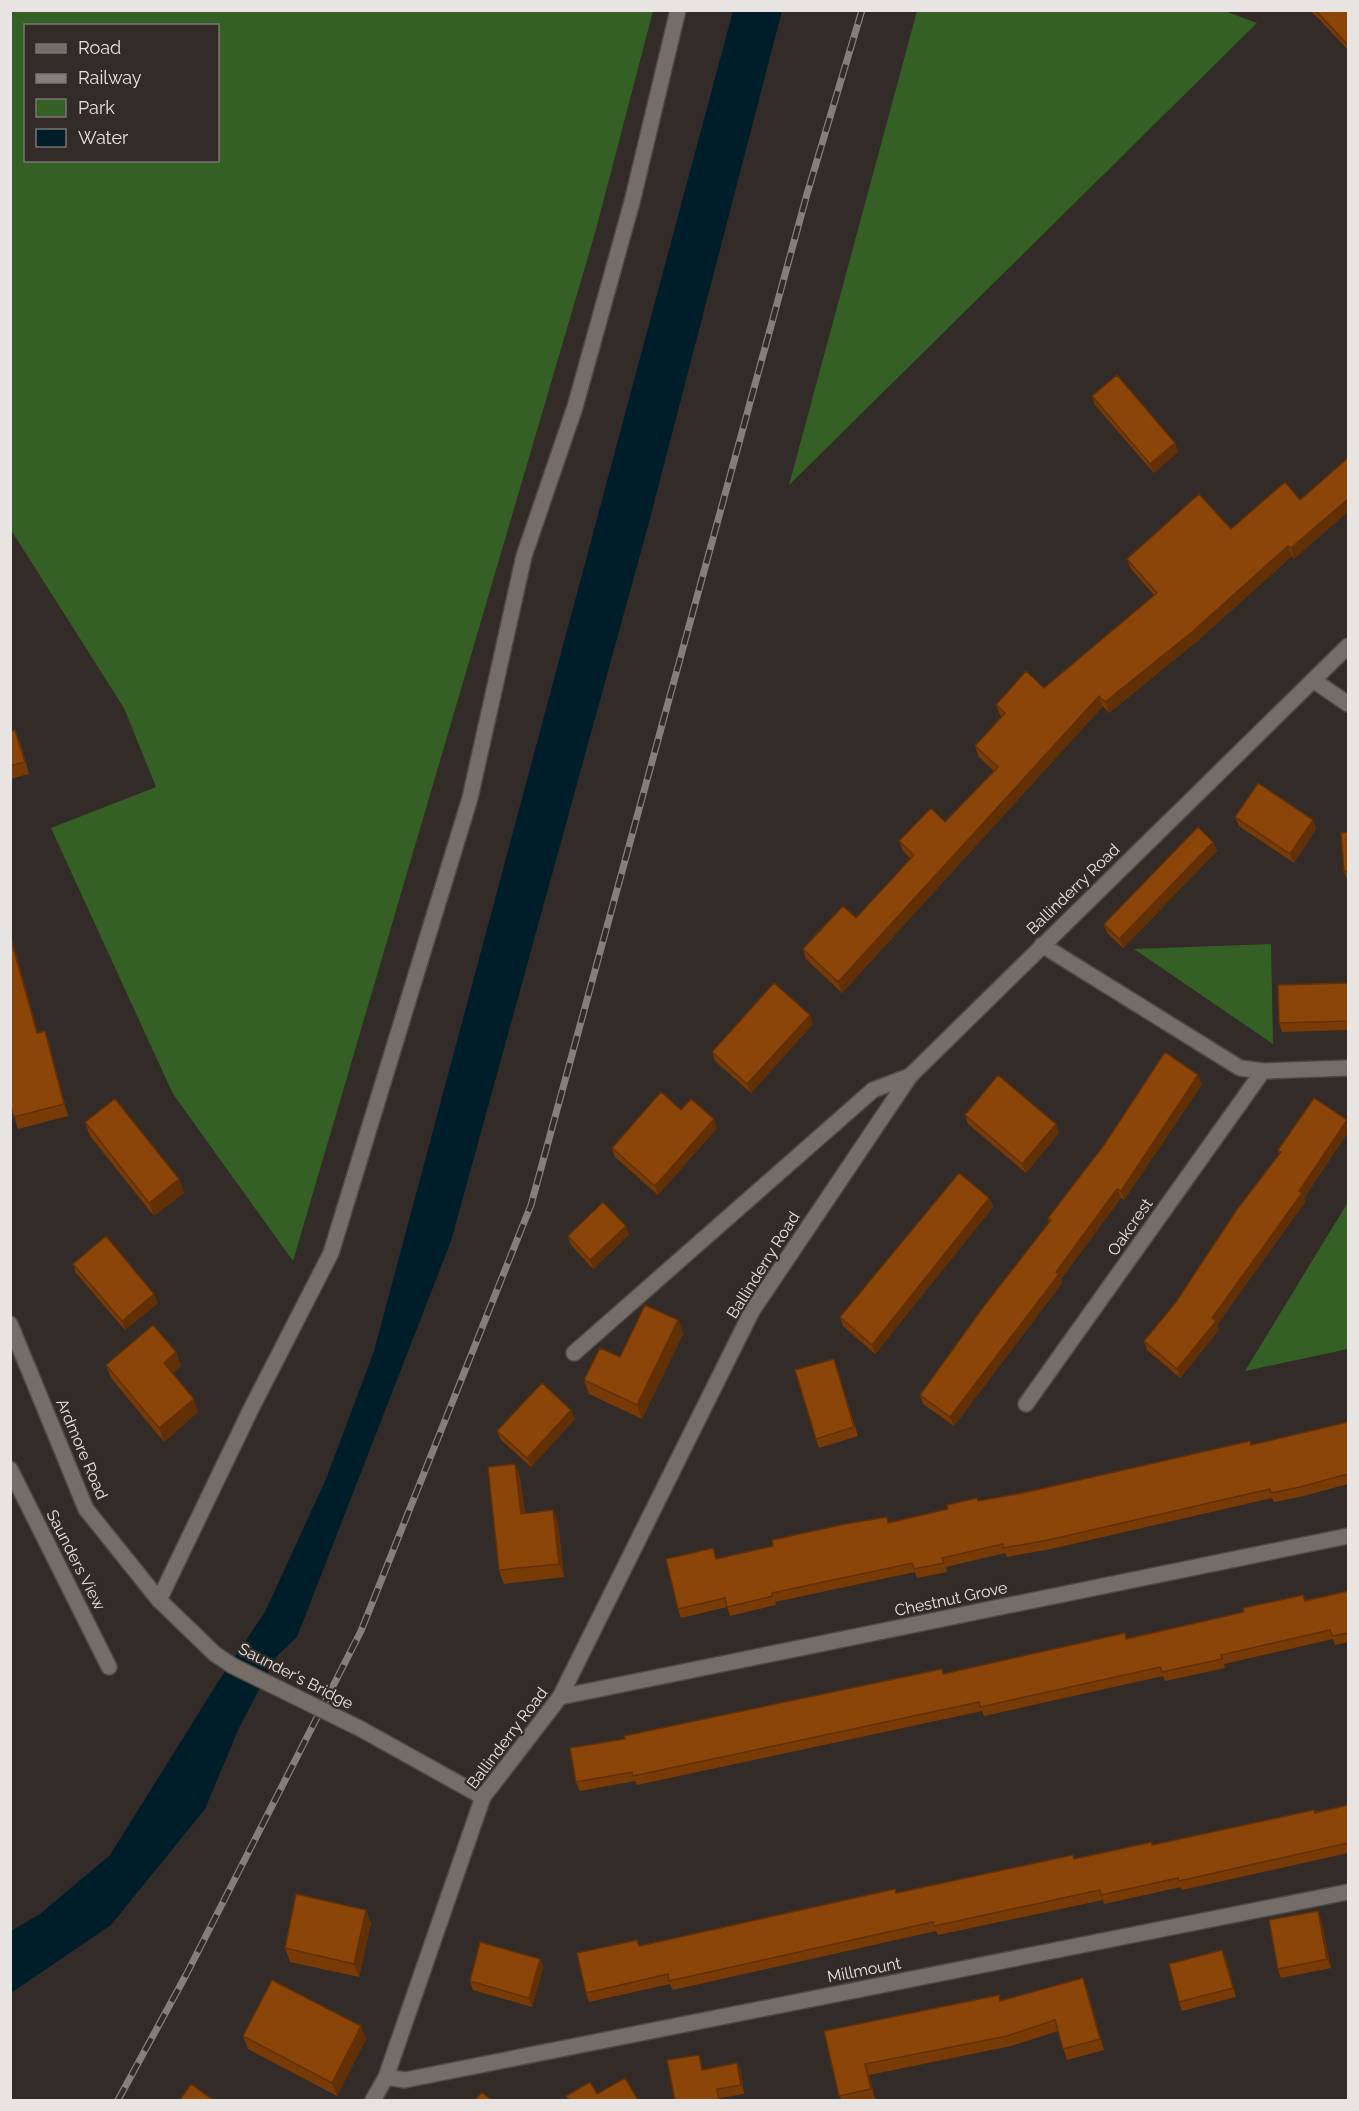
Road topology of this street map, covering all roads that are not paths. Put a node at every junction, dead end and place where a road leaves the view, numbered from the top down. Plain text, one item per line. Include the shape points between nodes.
1 (678, 10) edge
2 (1348, 646) edge
3 (1313, 680) junction
4 (1348, 704) edge
5 (1042, 945) junction
6 (1348, 1068) edge
7 (1263, 1071) junction
8 (910, 1076) junction
9 (10, 1324) edge
10 (574, 1353) dead end
11 (1026, 1404) dead end
12 (10, 1469) edge
13 (1348, 1536) edge
14 (159, 1600) junction
15 (215, 1654) joint
16 (109, 1667) dead end
17 (560, 1697) junction
18 (483, 1797) junction
19 (1348, 1892) edge
20 (386, 2077) junction
21 (373, 2100) edge

1 - 14 street via 632,202 578,396 524,556 470,798 332,1253
2 - 3 street, Ballinderry Road
3 - 4 street
3 - 5 street, Ballinderry Road
5 - 7 street via 1240,1068
5 - 8 street, Ballinderry Road
6 - 7 street
7 - 11 street, Oakcrest
8 - 10 street via 873,1090
8 - 17 street, Ballinderry Road via 752,1311
9 - 14 street, Ardmore Road via 86,1509
12 - 16 street, Saunders View
13 - 17 street, Chestnut Grove
14 - 15 street, Ardmore Road
15 - 18 street, Saunder's Bridge, bridge via 362,1729
17 - 18 street, Ballinderry Road
18 - 20 street, Ballinderry Road
19 - 20 street, Millmount via 405,2080
20 - 21 street, Ballinderry Road

